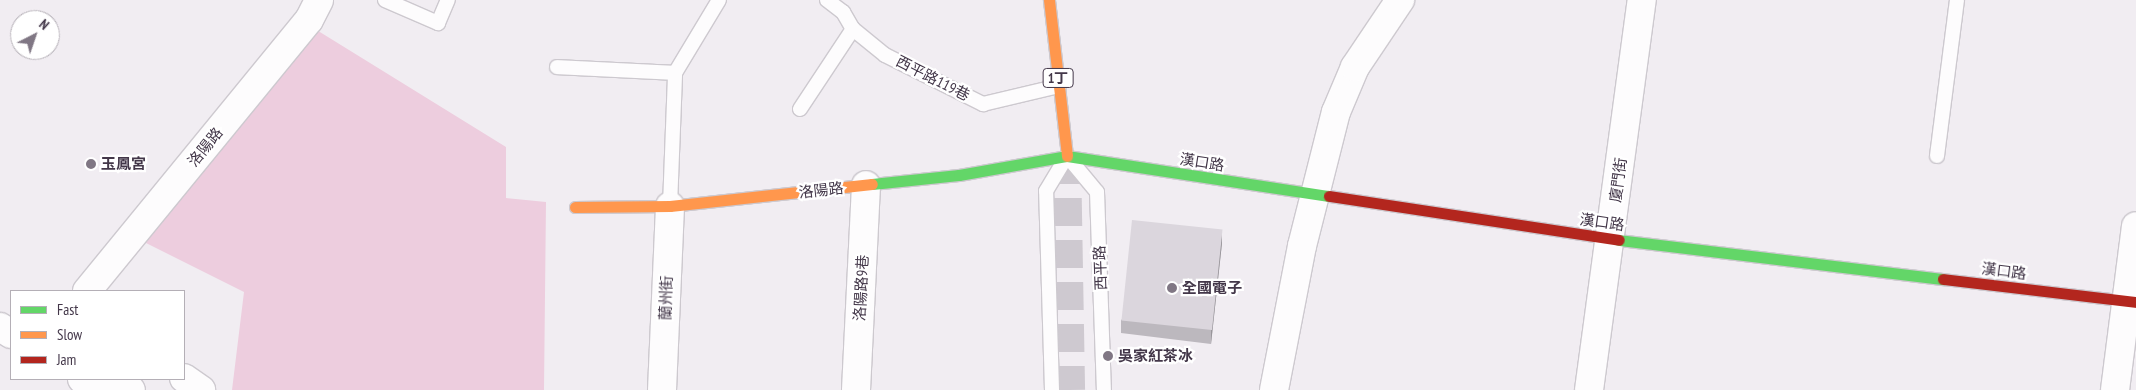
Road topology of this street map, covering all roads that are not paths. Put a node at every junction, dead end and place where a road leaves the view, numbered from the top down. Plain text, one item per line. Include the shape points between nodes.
1 (319, 0) edge
2 (385, 0) edge
3 (448, 0) edge
4 (719, 0) edge
5 (827, 0) edge
6 (1049, 0) edge
7 (1400, 0) edge
8 (1642, 0) edge
9 (1957, 0) edge
10 (853, 29) junction
11 (557, 67) dead end
12 (675, 73) junction
13 (1059, 86) junction
14 (800, 109) dead end
15 (1067, 156) junction
16 (1936, 156) dead end
17 (866, 185) junction
18 (1316, 194) junction
19 (670, 206) junction
20 (574, 207) dead end
21 (2136, 226) edge
22 (1611, 239) junction
23 (88, 290) edge
24 (2132, 301) edge
25 (185, 379) edge
26 (86, 380) edge
27 (131, 390) edge
28 (201, 390) edge
29 (662, 390) edge
30 (856, 390) edge
31 (1052, 390) edge
32 (1104, 390) edge
33 (1274, 390) edge
34 (1589, 390) edge
35 (2115, 390) edge

1 - 23 street, 洛陽路 via 309,20
2 - 3 lane via 438,23
4 - 12 lane
5 - 10 lane, 西平路119巷 via 843,12
6 - 13 street, 1丁
7 - 18 street via 1355,67 1340,103
8 - 22 street, 廈門街
9 - 16 lane
10 - 13 lane, 西平路119巷 via 885,54 984,104
10 - 14 lane
11 - 12 lane
12 - 19 lane
13 - 15 street, 1丁
15 - 17 street, 洛陽路 via 959,175
15 - 18 street, 漢口路
15 - 31 lane via 1046,191
15 - 32 lane, 西平路 via 1097,192
17 - 19 street, 洛陽路
17 - 30 street, 洛陽路9巷
18 - 22 street, 漢口路
18 - 33 street via 1302,246
19 - 20 street, 洛陽路
19 - 29 street, 蘭州街
21 - 24 street
22 - 24 street, 漢口路
22 - 34 street, 廈門街
24 - 35 street
25 - 28 street
26 - 27 street

